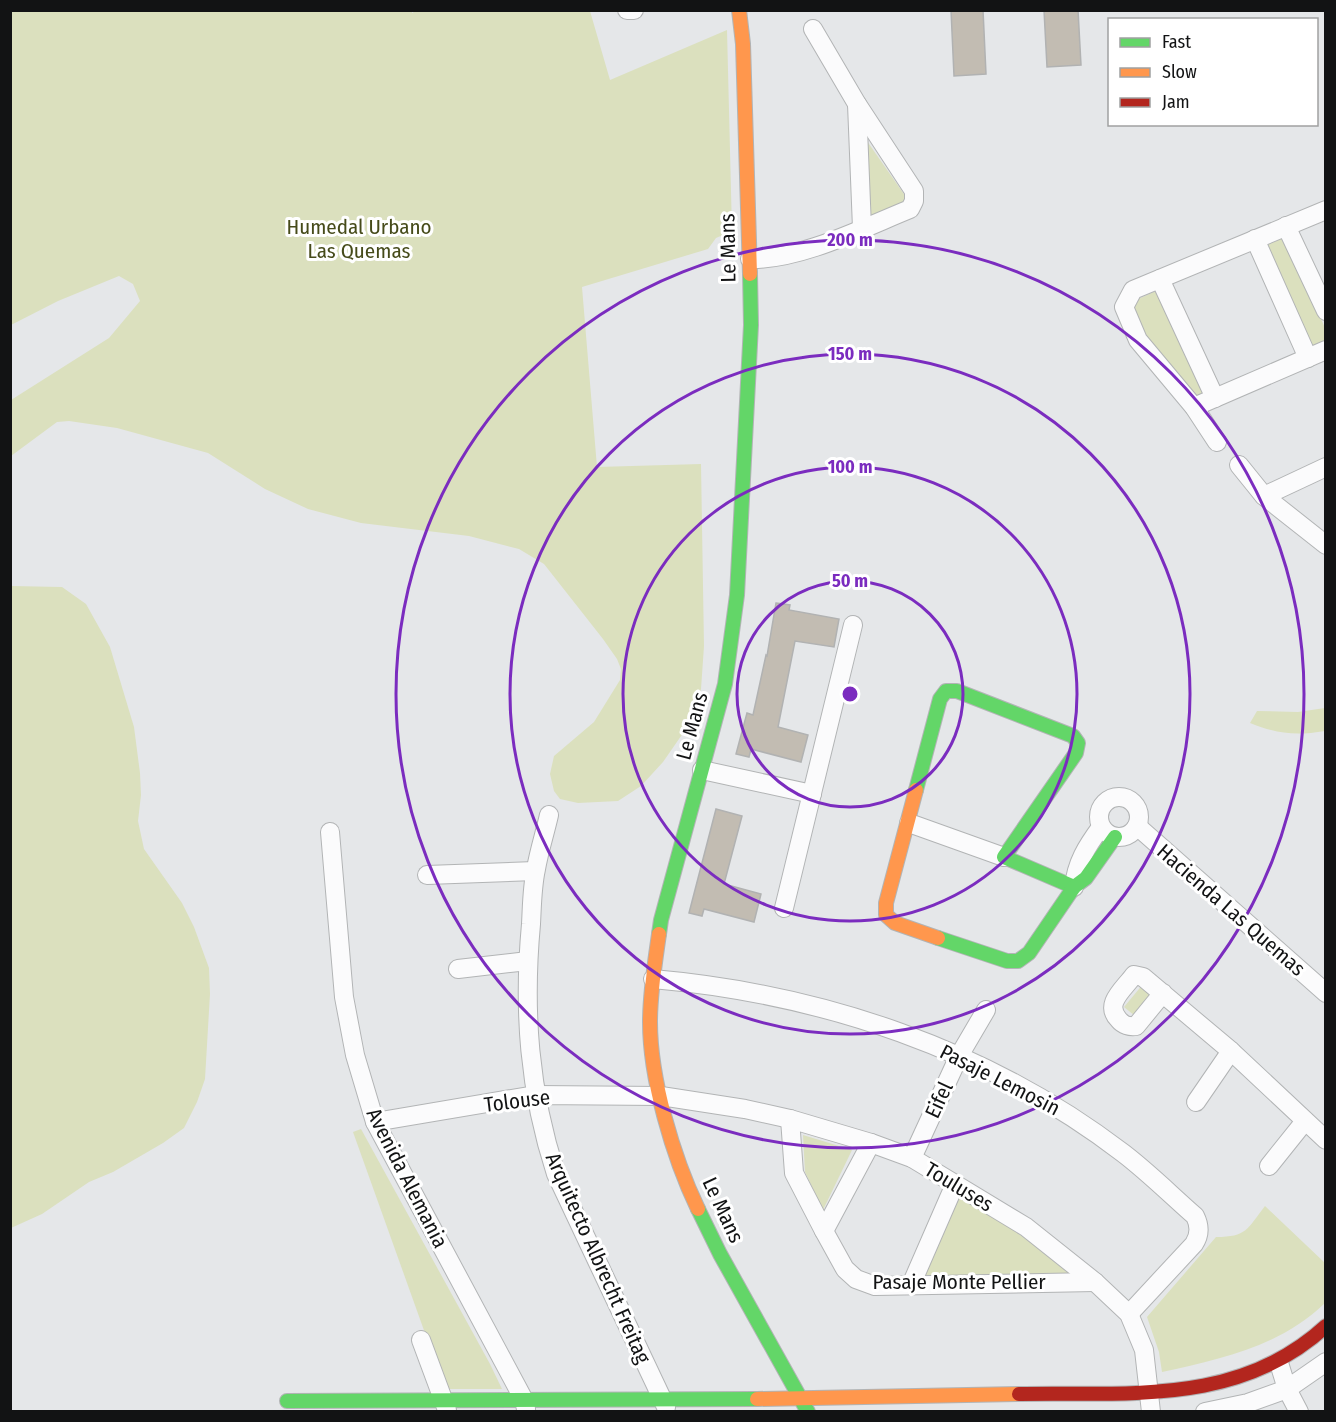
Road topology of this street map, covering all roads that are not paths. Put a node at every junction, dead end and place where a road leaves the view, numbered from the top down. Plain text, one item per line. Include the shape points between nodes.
1 (627, 10) edge
2 (634, 10) edge
3 (739, 10) edge
4 (813, 28) dead end
5 (858, 104) junction
6 (1326, 210) edge
7 (1286, 226) junction
8 (861, 228) junction
9 (1255, 239) junction
10 (750, 259) junction
11 (1160, 279) junction
12 (1326, 311) edge
13 (1326, 350) edge
14 (1308, 358) junction
15 (1215, 398) junction
16 (1194, 407) junction
17 (1217, 442) dead end
18 (1239, 465) dead end
19 (1326, 467) edge
20 (1264, 496) junction
21 (1326, 546) edge
22 (853, 625) dead end
23 (702, 770) junction
24 (812, 794) junction
25 (549, 815) dead end
26 (909, 823) junction
27 (1137, 826) junction
28 (330, 832) dead end
29 (1108, 832) junction
30 (1004, 857) junction
31 (535, 871) junction
32 (427, 874) dead end
33 (1074, 887) junction
34 (784, 908) dead end
35 (528, 961) junction
36 (458, 969) dead end
37 (653, 979) junction
38 (1163, 993) dead end
39 (1326, 993) edge
40 (986, 1010) dead end
41 (1231, 1051) junction
42 (959, 1056) junction
43 (535, 1095) junction
44 (661, 1096) junction
45 (1196, 1102) dead end
46 (790, 1119) junction
47 (1305, 1121) junction
48 (375, 1122) junction
49 (1326, 1140) edge
50 (871, 1143) junction
51 (912, 1158) junction
52 (1269, 1167) dead end
53 (955, 1184) junction
54 (824, 1231) junction
55 (1095, 1282) junction
56 (911, 1285) junction
57 (1129, 1314) junction
58 (1326, 1326) edge
59 (421, 1340) dead end
60 (1326, 1362) edge
61 (1279, 1363) junction
62 (1287, 1389) junction
63 (1149, 1392) junction
64 (801, 1399) junction
65 (287, 1401) dead end
66 (665, 1405) edge
67 (321, 1406) edge
68 (446, 1406) edge
69 (525, 1406) edge
70 (808, 1412) edge
71 (1151, 1412) edge
72 (1205, 1412) edge
73 (1299, 1412) edge

1 - 2 street
3 - 10 street, Le Mans
4 - 5 street
5 - 8 street
5 - 8 street via 914,191 910,209
6 - 7 street
7 - 9 street
7 - 12 street
8 - 10 street via 792,254
9 - 11 street
9 - 14 street
10 - 23 street, Le Mans via 751,325 737,595 725,684
11 - 15 street
11 - 16 street via 1133,290 1124,307 1138,340
13 - 14 street
14 - 15 street
15 - 16 street
16 - 17 street
18 - 20 street
19 - 20 street
20 - 21 street
22 - 24 street
23 - 24 street
23 - 37 street, Le Mans via 661,920
24 - 34 street
25 - 31 street, Arquitecto Albrecht Freitag
26 - 30 street
26 - 30 street via 940,699 946,691 957,691 1073,736 1078,743 1076,753
26 - 33 street via 886,903 886,915 895,922 1006,961 1018,961 1029,953
27 - 29 street via 1123,837
27 - 29 street via 1134,802 1118,796 1110,798 1099,811 1098,819
27 - 39 street, Hacienda Las Quemas
28 - 48 street, Avenida Alemania via 344,997 355,1055
29 - 33 street via 1083,851
30 - 33 street
31 - 32 street
31 - 35 street, Arquitecto Albrecht Freitag
35 - 36 street
35 - 43 street, Arquitecto Albrecht Freitag via 529,1046
37 - 42 street, Pasaje Lemosin via 735,989 817,1006
37 - 44 street, Le Mans via 651,1035
38 - 41 street
40 - 42 street, Eifel
41 - 45 street
41 - 47 street
42 - 51 street, Eifel
42 - 57 street, Pasaje Lemosin via 1094,1131 1195,1216 1199,1230 1194,1244
43 - 44 street, Tolouse
43 - 48 street, Tolouse
43 - 66 street, Arquitecto Albrecht Freitag via 556,1174
44 - 46 street, Touluses
44 - 64 street, Le Mans via 672,1145 693,1198
46 - 50 street, Touluses
46 - 54 street, Pasaje Monte Pellier via 794,1173
47 - 49 street
47 - 52 street
48 - 69 street, Avenida Alemania
50 - 51 street, Touluses
50 - 54 street
51 - 53 street, Touluses
53 - 55 street, Touluses via 1026,1227
53 - 56 street
54 - 56 street, Pasaje Monte Pellier via 841,1263 856,1279 875,1286
55 - 56 street, Pasaje Monte Pellier
55 - 57 street, Touluses
57 - 63 street, Touluses via 1144,1350
58 - 61 street
59 - 68 street
60 - 62 street
61 - 62 street
61 - 63 street via 1221,1383
62 - 72 street
62 - 73 street
63 - 64 street
63 - 71 street, Touluses
64 - 66 street
64 - 70 street, Le Mans
65 - 67 street
66 - 69 street
67 - 68 street
68 - 69 street

